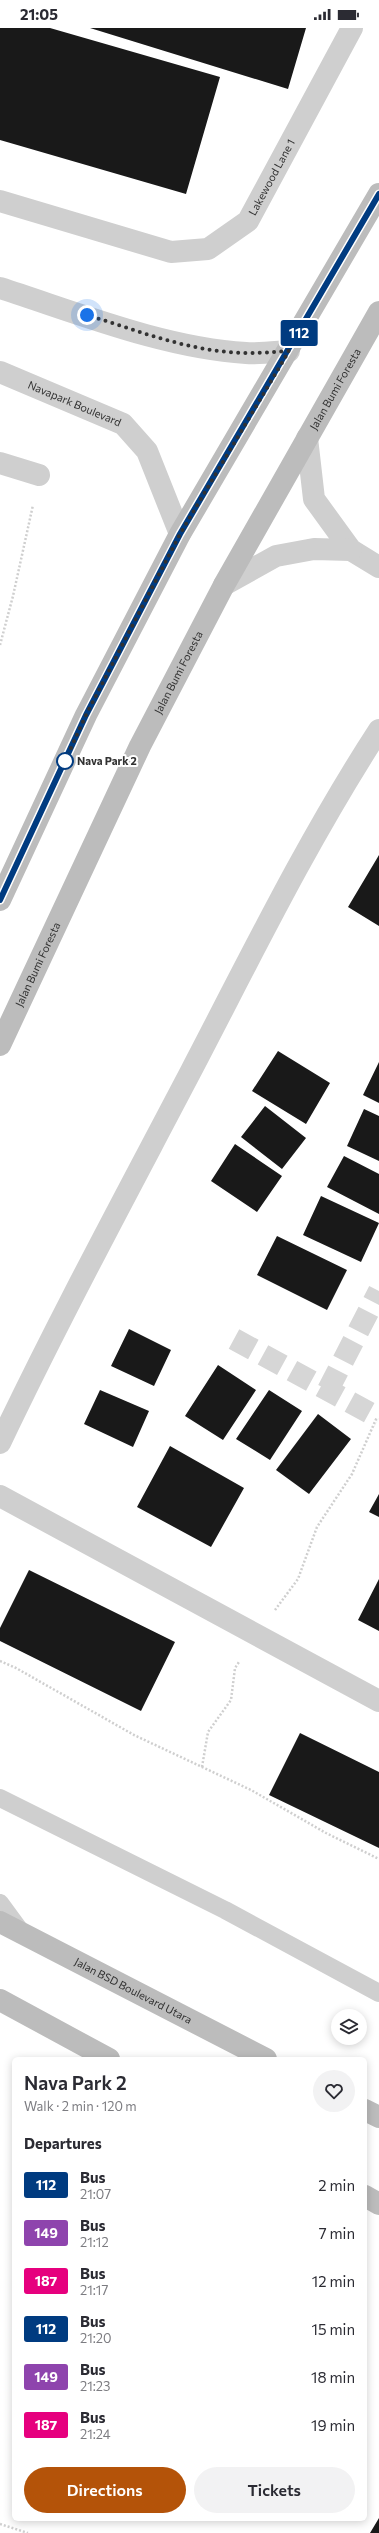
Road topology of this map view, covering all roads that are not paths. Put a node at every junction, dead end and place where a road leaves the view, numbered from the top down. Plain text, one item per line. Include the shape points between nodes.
1 (352, 28) edge
2 (379, 194) edge
3 (0, 201) edge
4 (0, 288) edge
5 (379, 312) edge
6 (289, 351) junction
7 (0, 372) edge
8 (307, 438) junction
9 (0, 463) edge
10 (39, 475) road end
11 (180, 534) junction
12 (351, 550) junction
13 (379, 567) edge
14 (224, 585) junction
15 (379, 730) edge
16 (0, 900) edge
17 (0, 1045) edge
18 (0, 1443) edge
19 (0, 1496) edge
20 (379, 1701) edge
21 (0, 1798) edge
22 (0, 1903) edge
23 (0, 1922) edge
24 (22, 1934) junction
25 (379, 1993) edge
26 (0, 2000) edge
27 (105, 2057) edge
28 (262, 2057) edge
29 (367, 2111) edge
30 (379, 2117) edge
31 (367, 2197) edge
32 (379, 2204) edge

1 - 3 street, Lakewood Lane 1 via 248,222 208,249 171,252
2 - 6 main road
4 - 6 street via 174,342 211,350 248,353
5 - 8 main road, Jalan Bumi Foresta
6 - 11 main road
7 - 11 street, Navapark Boulevard via 123,424 147,451
8 - 12 street via 314,499
8 - 14 main road, Jalan Bumi Foresta
9 - 10 street
11 - 16 main road via 86,715
12 - 13 street
12 - 14 street via 314,549 276,556
14 - 17 main road, Jalan Bumi Foresta via 140,746
15 - 18 street via 275,910 46,1347
19 - 20 street
21 - 25 lane via 225,1910
22 - 24 lane
23 - 24 main road, Jalan BSD Boulevard Utara
24 - 28 main road, Jalan BSD Boulevard Utara
26 - 27 main road
29 - 30 main road
31 - 32 main road

